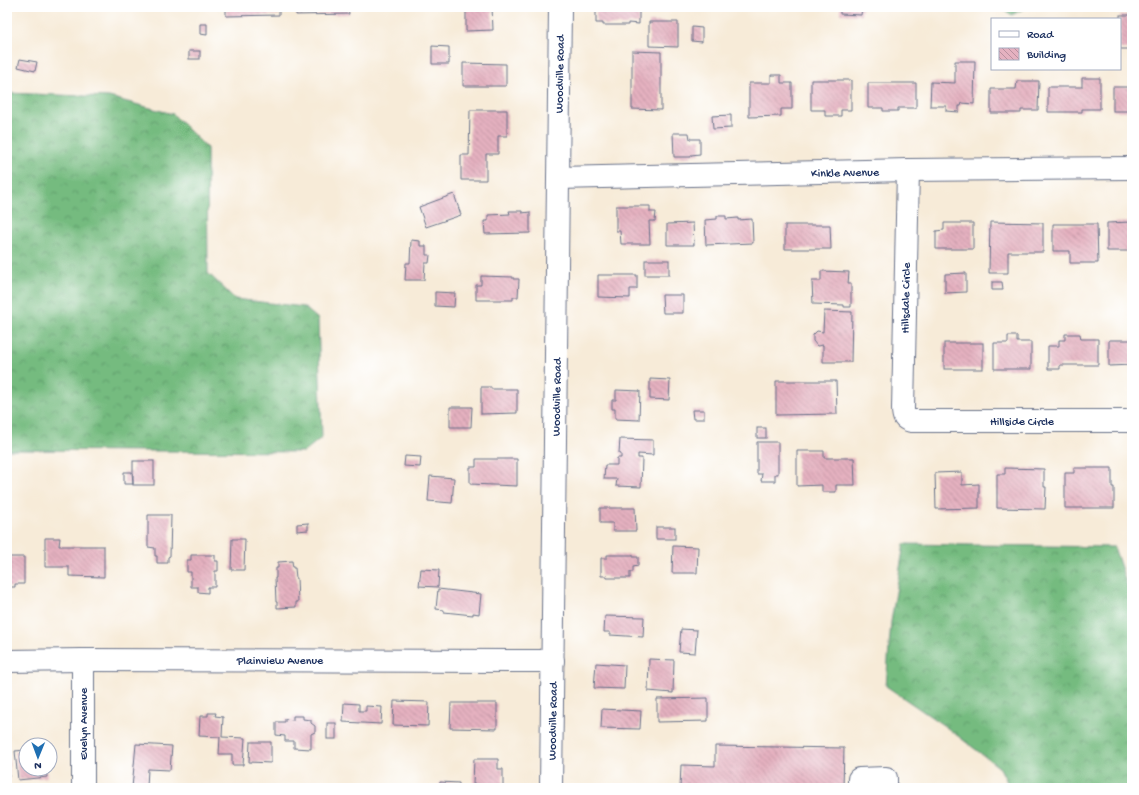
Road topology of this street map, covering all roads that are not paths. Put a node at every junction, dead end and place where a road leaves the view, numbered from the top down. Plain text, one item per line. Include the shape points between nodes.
1 (560, 7) edge
2 (1132, 168) edge
3 (908, 170) junction
4 (558, 178) junction
5 (911, 421) joint
6 (1132, 421) edge
7 (83, 660) junction
8 (7, 661) edge
9 (553, 661) junction
10 (82, 788) edge
11 (551, 788) edge
12 (859, 788) edge
13 (886, 788) edge

1 - 4 street, Woodville Road
2 - 3 street, Kinkle Avenue
3 - 4 street, Kinkle Avenue
3 - 5 street, Hillsdale Circle via 902,409 906,420
4 - 9 street, Woodville Road
5 - 6 street, Hillside Circle
7 - 8 street, Plainview Avenue
7 - 9 street, Plainview Avenue
7 - 10 street, Evelyn Avenue
9 - 11 street, Woodville Road
12 - 13 street via 859,779 886,778

